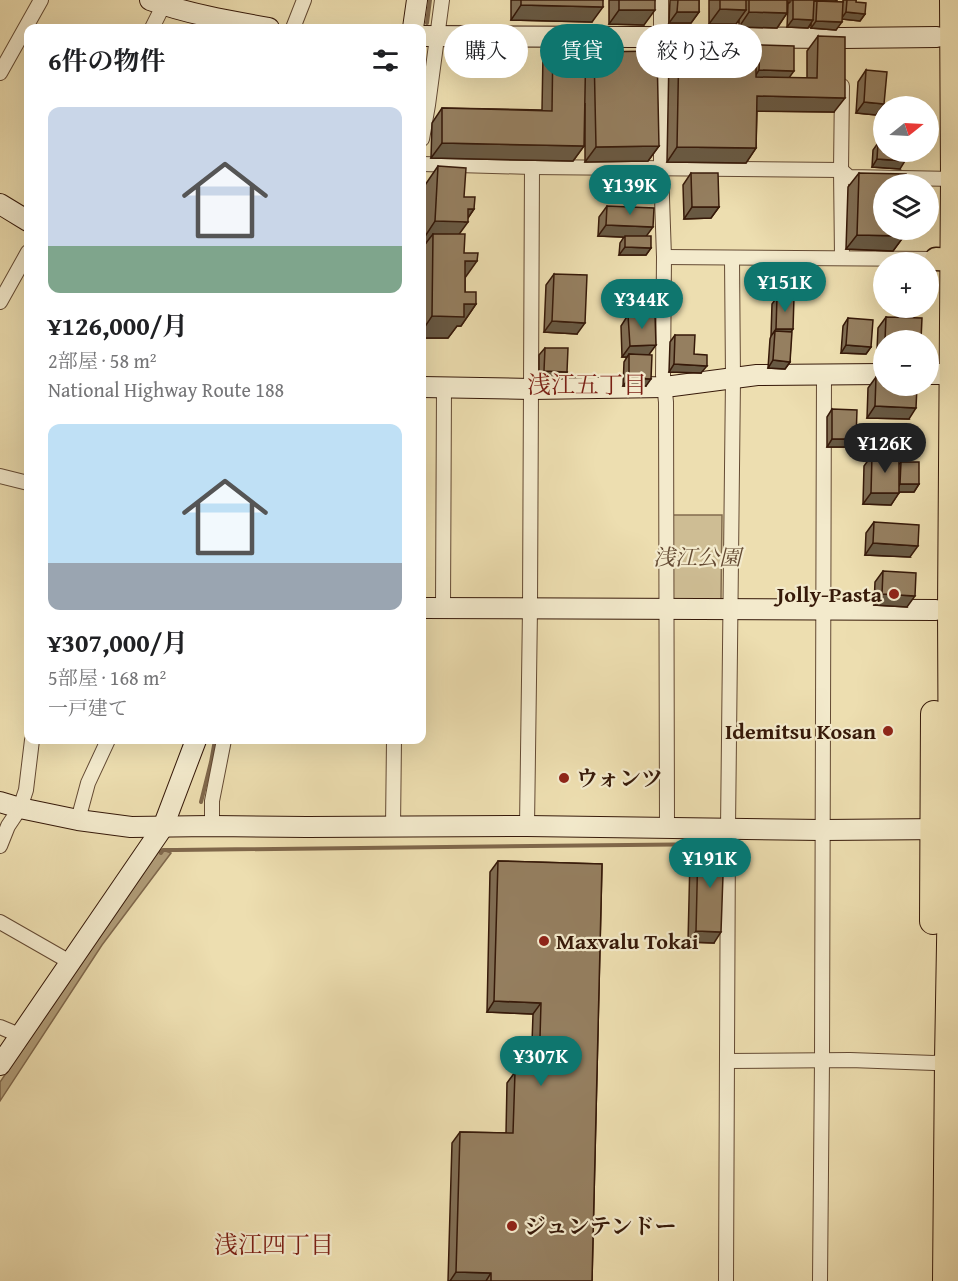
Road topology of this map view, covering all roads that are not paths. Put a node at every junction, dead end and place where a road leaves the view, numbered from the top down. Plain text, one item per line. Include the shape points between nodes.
1 (41, 0) edge
2 (304, 0) edge
3 (417, 0) edge
4 (441, 0) edge
5 (661, 0) edge
6 (938, 0) edge
7 (953, 0) edge
8 (160, 2) edge
9 (28, 24) edge
10 (153, 24) edge
11 (247, 24) edge
12 (295, 24) edge
13 (414, 24) edge
14 (662, 24) edge
15 (24, 30) edge
16 (429, 36) edge
17 (636, 37) edge
18 (945, 37) junction
19 (762, 41) edge
20 (842, 71) edge
21 (0, 73) edge
22 (662, 78) edge
23 (426, 116) edge
24 (426, 164) edge
25 (532, 167) junction
26 (661, 168) junction
27 (841, 170) junction
28 (945, 179) junction
29 (0, 204) edge
30 (24, 218) edge
31 (664, 257) junction
32 (842, 257) junction
33 (732, 258) junction
34 (24, 259) edge
35 (949, 259) edge
36 (0, 302) edge
37 (824, 373) junction
38 (873, 374) edge
39 (944, 374) edge
40 (733, 379) junction
41 (426, 387) edge
42 (665, 387) junction
43 (444, 388) junction
44 (531, 389) junction
45 (0, 476) edge
46 (24, 482) edge
47 (426, 608) edge
48 (443, 608) junction
49 (530, 608) junction
50 (667, 609) junction
51 (730, 609) junction
52 (823, 609) junction
53 (948, 610) edge
54 (32, 744) edge
55 (106, 744) edge
56 (194, 744) edge
57 (223, 744) edge
58 (393, 744) edge
59 (0, 802) edge
60 (20, 808) junction
61 (78, 820) junction
62 (212, 826) junction
63 (527, 826) junction
64 (163, 827) junction
65 (393, 827) junction
66 (667, 828) junction
67 (728, 828) junction
68 (948, 829) edge
69 (822, 830) junction
70 (0, 846) edge
71 (0, 922) edge
72 (70, 962) junction
73 (0, 1027) edge
74 (19, 1037) junction
75 (822, 1060) junction
76 (727, 1061) junction
77 (947, 1061) edge
78 (0, 1065) edge
79 (946, 1160) edge
80 (726, 1281) edge
81 (820, 1281) edge
82 (933, 1281) edge
83 (946, 1281) edge

1 - 9 street
2 - 12 street
3 - 13 street
4 - 16 street
5 - 14 street
6 - 18 highway
7 - 18 highway
8 - 10 street
8 - 11 street
15 - 21 street
16 - 17 street
16 - 23 street
18 - 19 street via 842,44
18 - 28 highway
20 - 27 street
22 - 26 street
24 - 25 street
25 - 26 street
25 - 44 street
26 - 27 street
26 - 31 street
27 - 28 street via 849,177
27 - 32 street
28 - 35 highway
29 - 30 street
31 - 33 street
31 - 42 street
32 - 33 street
32 - 35 street
33 - 40 street
34 - 36 street
35 - 39 highway
37 - 38 street
37 - 40 street
37 - 52 street
39 - 53 highway
40 - 42 street
40 - 51 street
41 - 43 street
42 - 44 street
42 - 50 street
43 - 44 street
43 - 48 street
44 - 49 street
45 - 46 street
47 - 48 street
48 - 49 street
49 - 50 street
49 - 63 street
50 - 51 street
50 - 66 street
51 - 52 street
51 - 67 street
52 - 53 street
52 - 69 street
53 - 68 highway
54 - 60 street
55 - 61 street via 88,783
56 - 64 street
57 - 62 street
58 - 65 street
59 - 60 street
60 - 61 street
60 - 70 street
61 - 64 street
62 - 64 street
62 - 65 street
63 - 65 street
63 - 66 street
64 - 72 street
66 - 67 street
67 - 69 street
67 - 76 street
68 - 69 street
68 - 77 highway
69 - 75 street
71 - 72 street
72 - 74 street
73 - 74 street
74 - 78 street
75 - 76 street
75 - 77 street
75 - 81 street
76 - 80 street
77 - 79 highway
79 - 82 highway
79 - 83 highway

